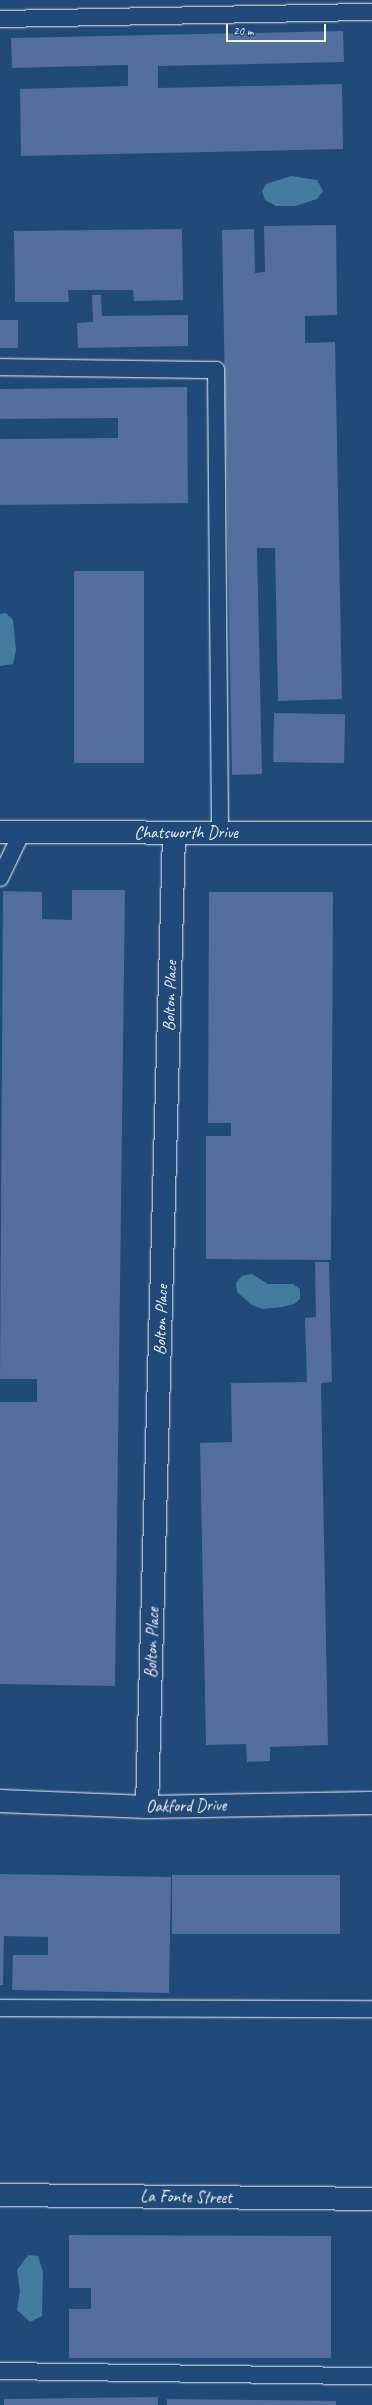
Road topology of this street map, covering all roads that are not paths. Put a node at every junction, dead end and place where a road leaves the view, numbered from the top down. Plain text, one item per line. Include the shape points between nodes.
1 (372, 12) edge
2 (0, 18) edge
3 (0, 368) edge
4 (0, 832) edge
5 (22, 832) junction
6 (174, 833) junction
7 (220, 833) junction
8 (372, 833) edge
9 (0, 878) edge
10 (0, 1801) edge
11 (372, 1803) edge
12 (148, 1807) junction
13 (0, 2008) edge
14 (372, 2009) edge
15 (0, 2195) edge
16 (372, 2199) edge
17 (0, 2371) edge
18 (372, 2376) edge

1 - 2 lane
3 - 7 lane via 216,370
4 - 5 street, Chatsworth Drive
5 - 6 street, Chatsworth Drive
5 - 9 lane
6 - 7 street, Chatsworth Drive
6 - 12 street, Bolton Place
7 - 8 street, Chatsworth Drive
10 - 12 street, Oakford Drive
11 - 12 street, Oakford Drive
13 - 14 lane
15 - 16 street, La Fonte Street
17 - 18 lane

